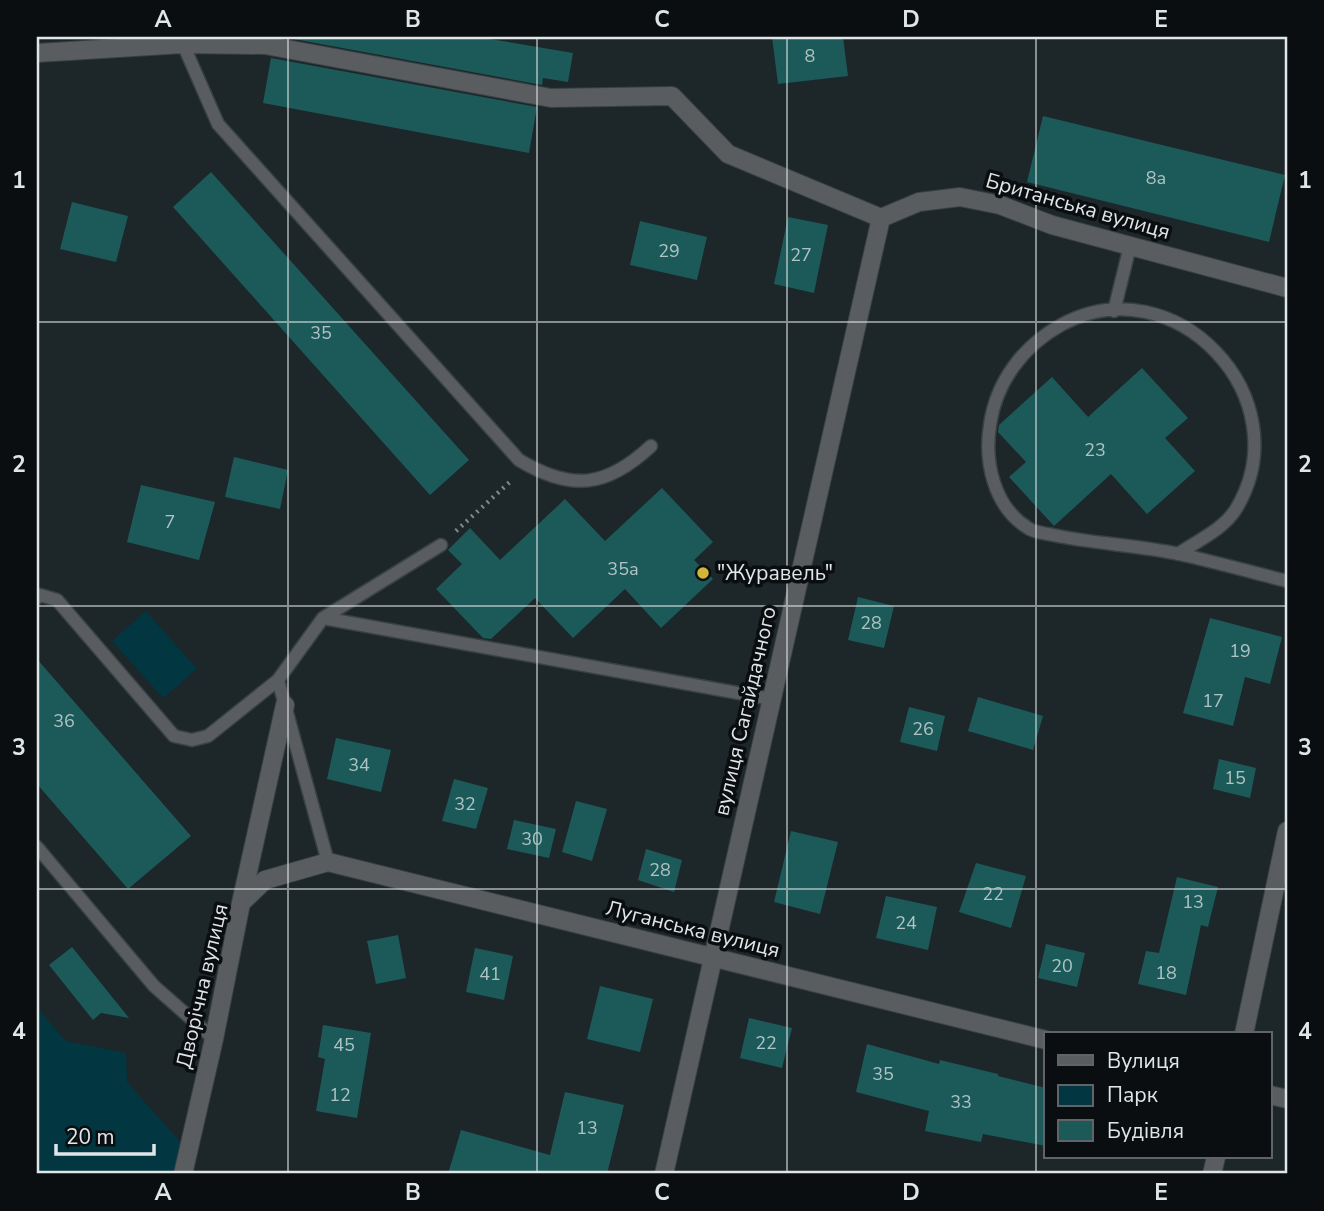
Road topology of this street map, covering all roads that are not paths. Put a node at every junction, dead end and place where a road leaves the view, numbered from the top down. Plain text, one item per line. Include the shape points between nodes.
1 (183, 40) edge
2 (37, 53) edge
3 (881, 218) junction
4 (1130, 246) junction
5 (1287, 288) edge
6 (1114, 311) junction
7 (651, 446) dead end
8 (441, 545) road end
9 (1178, 554) junction
10 (1287, 581) edge
11 (37, 598) edge
12 (323, 618) junction
13 (278, 680) junction
14 (771, 699) junction
15 (285, 705) junction
16 (1287, 831) edge
17 (37, 847) edge
18 (328, 862) junction
19 (241, 903) junction
20 (713, 958) junction
21 (1244, 1032) edge
22 (214, 1039) junction
23 (1044, 1040) edge
24 (183, 1174) edge
25 (664, 1174) edge

1 - 2 street
1 - 3 street via 265,45 551,98 672,96 729,154
1 - 7 lane via 218,124 519,460 545,475 574,481 603,478 630,466
3 - 4 street, Британська вулиця via 919,202 960,197
3 - 14 street, вулиця Сагайдачного
4 - 5 street, Британська вулиця
4 - 6 lane
6 - 9 lane via 1165,318 1210,344 1241,385 1250,410 1253,462 1236,511
6 - 9 lane via 1088,315 1041,337 1006,376 989,425 992,477 1001,501 1031,530
8 - 12 lane
9 - 10 lane
11 - 13 lane via 57,600 174,736 192,740 208,736
12 - 13 lane
12 - 14 lane
13 - 15 lane
14 - 20 street, вулиця Сагайдачного
15 - 18 lane
15 - 19 street
16 - 21 street
17 - 22 lane via 154,986
18 - 19 street, Дворічна вулиця via 265,880
18 - 20 street, Луганська вулиця
19 - 22 street, Дворічна вулиця
20 - 23 street, Луганська вулиця
20 - 25 street, вулиця Сагайдачного
22 - 24 street, Дворічна вулиця

